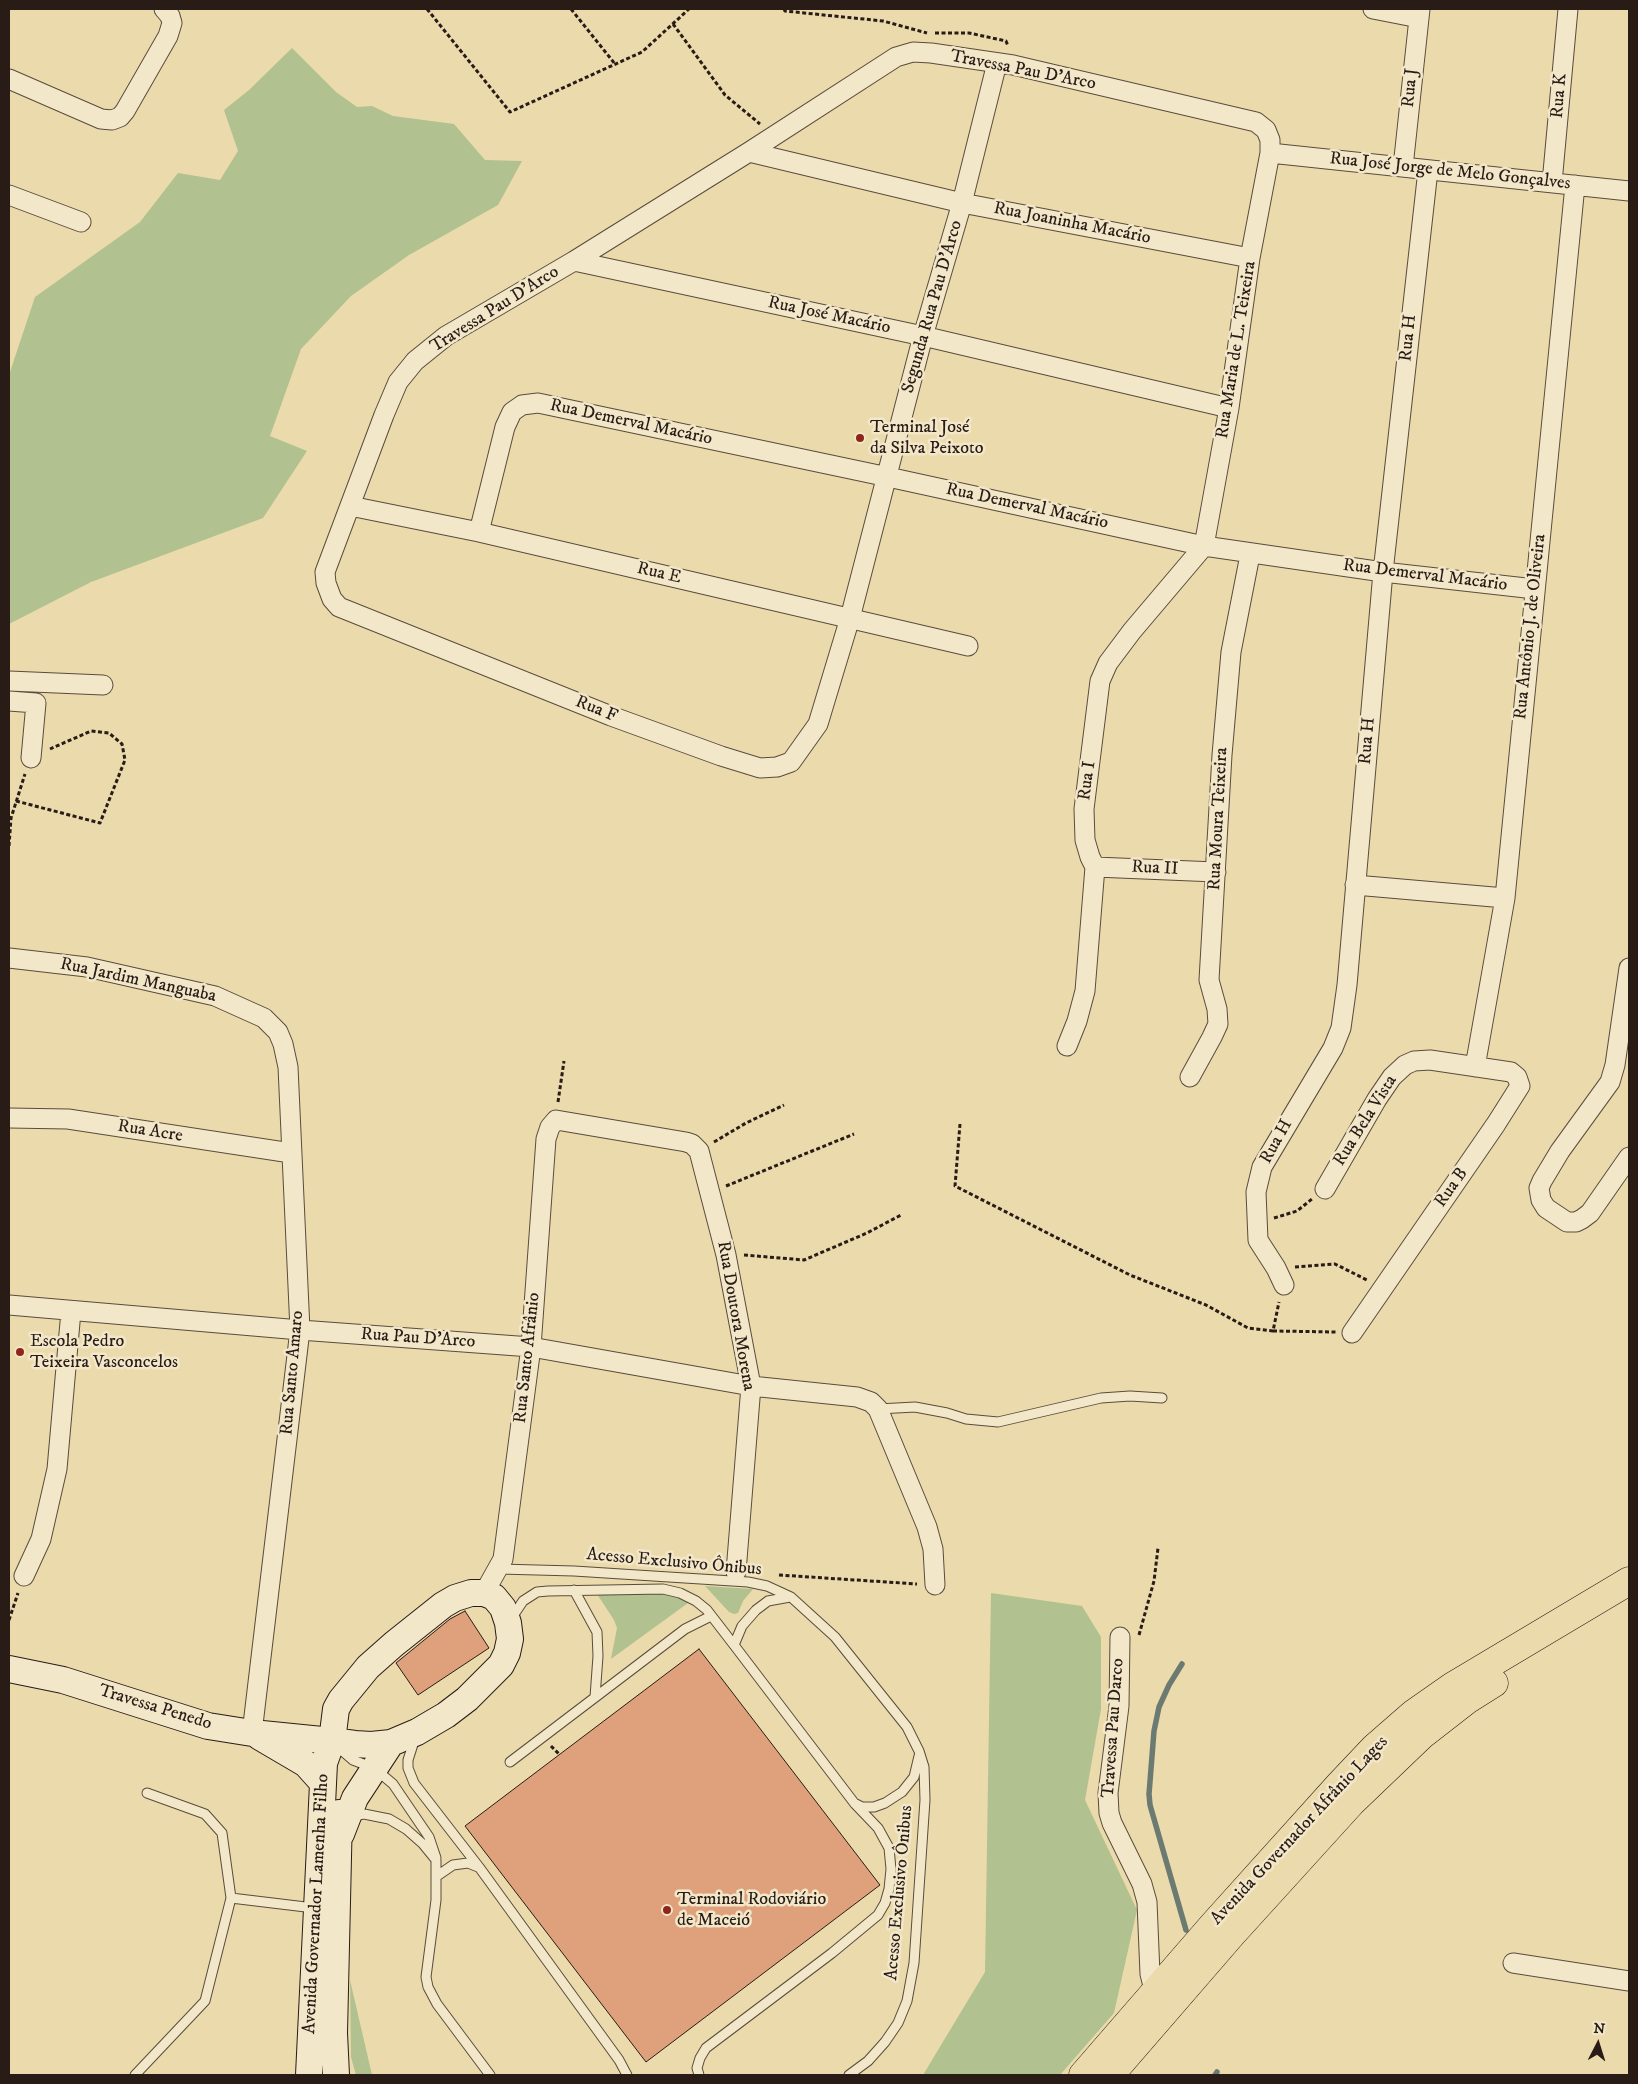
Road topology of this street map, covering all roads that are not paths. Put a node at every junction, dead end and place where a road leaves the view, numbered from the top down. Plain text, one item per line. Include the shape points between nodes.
1 (164, 9) edge
2 (1373, 9) edge
3 (1568, 9) edge
4 (1420, 14) edge
5 (1005, 64) junction
6 (9, 79) edge
7 (749, 152) junction
8 (1270, 153) junction
9 (1403, 167) junction
10 (1428, 170) junction
11 (1552, 183) junction
12 (1575, 185) junction
13 (1629, 191) edge
14 (9, 195) edge
15 (962, 203) junction
16 (81, 222) dead end
17 (1250, 258) junction
18 (574, 261) junction
19 (923, 336) junction
20 (1229, 408) junction
21 (888, 477) junction
22 (350, 506) junction
23 (479, 532) junction
24 (1204, 546) junction
25 (1250, 554) junction
26 (1383, 572) junction
27 (1535, 589) junction
28 (362, 615) joint
29 (850, 618) junction
30 (968, 646) dead end
31 (9, 681) edge
32 (103, 685) dead end
33 (9, 702) edge
34 (818, 724) joint
35 (31, 758) road end
36 (1095, 866) junction
37 (1216, 872) junction
38 (1355, 885) junction
39 (1504, 898) junction
40 (9, 958) edge
41 (1629, 968) edge
42 (264, 1018) joint
43 (1067, 1046) dead end
44 (1475, 1067) junction
45 (1190, 1077) dead end
46 (9, 1118) edge
47 (699, 1151) joint
48 (291, 1153) junction
49 (1629, 1157) edge
50 (1325, 1190) road end
51 (1280, 1276) road end
52 (9, 1304) edge
53 (71, 1311) junction
54 (300, 1330) junction
55 (1352, 1333) road end
56 (531, 1347) junction
57 (751, 1386) junction
58 (1162, 1398) dead end
59 (878, 1408) junction
60 (499, 1569) junction
61 (736, 1572) dead end
62 (24, 1576) road end
63 (1629, 1581) edge
64 (935, 1585) dead end
65 (574, 1590) junction
66 (484, 1594) junction
67 (791, 1597) junction
68 (1629, 1603) edge
69 (711, 1616) junction
70 (508, 1623) junction
71 (1129, 1638) road end
72 (734, 1645) junction
73 (9, 1669) edge
74 (595, 1697) junction
75 (252, 1732) junction
76 (417, 1732) junction
77 (341, 1735) junction
78 (390, 1743) junction
79 (919, 1751) junction
80 (510, 1762) dead end
81 (374, 1768) junction
82 (323, 1783) junction
83 (147, 1793) dead end
84 (855, 1804) junction
85 (342, 1831) junction
86 (436, 1860) junction
87 (479, 1867) junction
88 (437, 1876) junction
89 (232, 1898) junction
90 (317, 1909) junction
91 (1512, 1963) dead end
92 (1629, 1981) edge
93 (1158, 1989) junction
94 (135, 2075) edge
95 (309, 2075) edge
96 (336, 2075) edge
97 (490, 2075) edge
98 (627, 2075) edge
99 (699, 2075) edge
100 (849, 2075) edge
101 (1083, 2075) edge
102 (1110, 2075) edge

1 - 6 street via 172,23 168,36 120,117 101,119
2 - 4 street
3 - 11 street, Rua K
4 - 9 street, Rua J
5 - 7 street, Travessa Pau D'Arco via 930,52 896,57
5 - 8 street, Travessa Pau D'Arco via 1256,122 1266,130
5 - 15 street, Segunda Rua Pau D'Arco
7 - 15 street, Rua Joaninha Macário
7 - 18 street, Travessa Pau D'Arco
8 - 9 street, Rua José Jorge de Melo Gonçalves
8 - 17 street, Rua Maria de L. Teixeira
9 - 10 street, Rua José Jorge de Melo Gonçalves
10 - 11 street, Rua José Jorge de Melo Gonçalves
10 - 26 street, Rua H
11 - 12 street, Rua José Jorge de Melo Gonçalves
12 - 13 street, Rua José Jorge de Melo Gonçalves
12 - 27 street, Rua Antônio J. de Oliveira
14 - 16 street
15 - 17 street, Rua Joaninha Macário
15 - 19 street, Segunda Rua Pau D'Arco
17 - 20 street, Rua Maria de L. Teixeira
18 - 19 street, Rua José Macário
18 - 22 street, Travessa Pau D'Arco via 446,336 415,361 398,382
19 - 20 street, Rua José Macário
19 - 21 street, Segunda Rua Pau D'Arco
20 - 24 street, Rua Maria de L. Teixeira
21 - 23 street, Rua Demerval Macário via 538,403 522,405 512,412 505,427
21 - 24 street, Rua Demerval Macário
21 - 29 street, Segunda Rua Pau D'Arco
22 - 23 street, Rua E
22 - 28 street, Travessa Pau D'Arco via 325,572 326,583 339,607
23 - 29 street, Rua E
24 - 25 street, Rua Demerval Macário
24 - 36 street, Rua I via 1132,631 1108,663 1100,681 1084,809 1085,840
25 - 26 street, Rua Demerval Macário
25 - 37 street, Rua Moura Teixeira via 1231,652
26 - 27 street, Rua Demerval Macário
26 - 38 street, Rua H
27 - 39 street, Rua Antônio J. de Oliveira
28 - 34 street, Rua F via 611,716 760,768 790,762
29 - 30 street, Rua E
29 - 34 street, Segunda Rua Pau D'Arco
31 - 32 street
33 - 35 street via 36,703
36 - 37 street, Rua II
36 - 43 street, Rua I via 1084,991
37 - 45 street, Rua Moura Teixeira via 1208,980 1218,1024
38 - 39 street
38 - 51 street, Rua H via 1341,1028 1333,1048 1262,1167 1256,1192 1258,1240
39 - 44 street, Rua Antônio J. de Oliveira
40 - 42 street, Rua Jardim Manguaba via 87,967 215,996
41 - 49 street via 1610,1082 1560,1151 1542,1182 1539,1195 1546,1208 1567,1222 1582,1219 1590,1213
42 - 48 street, Rua Santo Amaro via 278,1032 286,1055
44 - 50 street, Rua Bela Vista via 1430,1060 1414,1061 1400,1068 1377,1099
44 - 55 street, Rua B via 1511,1072 1520,1086
46 - 48 street, Rua Acre via 68,1119
47 - 56 street, Rua Santo Afrânio via 686,1142 556,1120 546,1139
47 - 57 street, Rua Doutora Morena via 726,1255
48 - 54 street, Rua Santo Amaro
52 - 53 street, Rua Pau D'Arco
53 - 54 street, Rua Pau D'Arco
53 - 62 street via 57,1469 41,1539
54 - 56 street, Rua Pau D'Arco
54 - 75 street, Rua Santo Amaro
56 - 57 street, Rua Pau D'Arco
56 - 60 street, Rua Santo Afrânio via 503,1559
57 - 59 street, Rua Pau D'Arco via 857,1397
57 - 61 street, Rua Doutora Morena
58 - 59 lane via 1101,1398 998,1422 966,1419 915,1407
59 - 64 street via 927,1527 933,1549
60 - 66 street, Rua Santo Afrânio
60 - 67 lane, Acesso Exclusivo Ônibus via 748,1582
63 - 93 main road, Avenida Governador Afrânio Lages via 1453,1686 1413,1714 1374,1748 1332,1792
65 - 69 lane, Acesso Exclusivo Ônibus via 663,1589 696,1601
65 - 70 lane, Acesso Exclusivo Ônibus via 531,1595
65 - 74 lane via 597,1632
66 - 70 street via 494,1597
66 - 77 street via 471,1593 443,1605 368,1668 341,1700
67 - 72 lane via 768,1601 756,1610 742,1626
67 - 79 lane, Acesso Exclusivo Ônibus via 835,1637 880,1691 907,1727
68 - 102 main road, Avenida Governador Afrânio Lages via 1467,1700 1422,1734 1351,1803
69 - 72 lane, Acesso Exclusivo Ônibus
69 - 74 lane via 685,1629
70 - 76 street, Travessa Penedo via 510,1639 501,1665 467,1700
71 - 93 street, Travessa Pau Darco via 1108,1793 1112,1823 1142,1884 1147,1902 1150,1974
72 - 84 lane, Acesso Exclusivo Ônibus
73 - 75 street, Travessa Penedo via 63,1680 192,1722
74 - 80 lane
75 - 77 street, Travessa Penedo
75 - 82 street via 306,1764
76 - 78 street, Travessa Penedo
76 - 87 lane via 408,1760 410,1776
77 - 78 street, Travessa Penedo via 371,1745
77 - 81 lane via 345,1754
77 - 82 street, Avenida Governador Lamenha Filho via 324,1763
77 - 85 street, Avenida Governador Lamenha Filho
78 - 81 street
79 - 84 lane, Acesso Exclusivo Ônibus via 914,1777 902,1792 874,1807
79 - 100 lane, Acesso Exclusivo Ônibus via 924,1767 925,1800 914,1963 906,2001 898,2023 885,2042 868,2061
81 - 85 street
81 - 86 lane via 393,1784 430,1837
82 - 90 street, Avenida Governador Lamenha Filho
83 - 89 lane via 205,1814 222,1833
84 - 99 lane, Acesso Exclusivo Ônibus via 878,1828 889,1848 890,1889 885,1903 878,1915 832,1953 706,2048 700,2058
85 - 86 lane via 364,1814 389,1819 406,1829
85 - 96 street, Avenida Governador Lamenha Filho via 334,2033
86 - 88 lane
87 - 88 lane via 468,1863 453,1865
87 - 98 lane
88 - 97 lane via 426,1977 428,1987
89 - 90 lane
89 - 94 lane via 204,2001
90 - 95 street, Avenida Governador Lamenha Filho
91 - 92 street
93 - 101 main road, Avenida Governador Afrânio Lages

